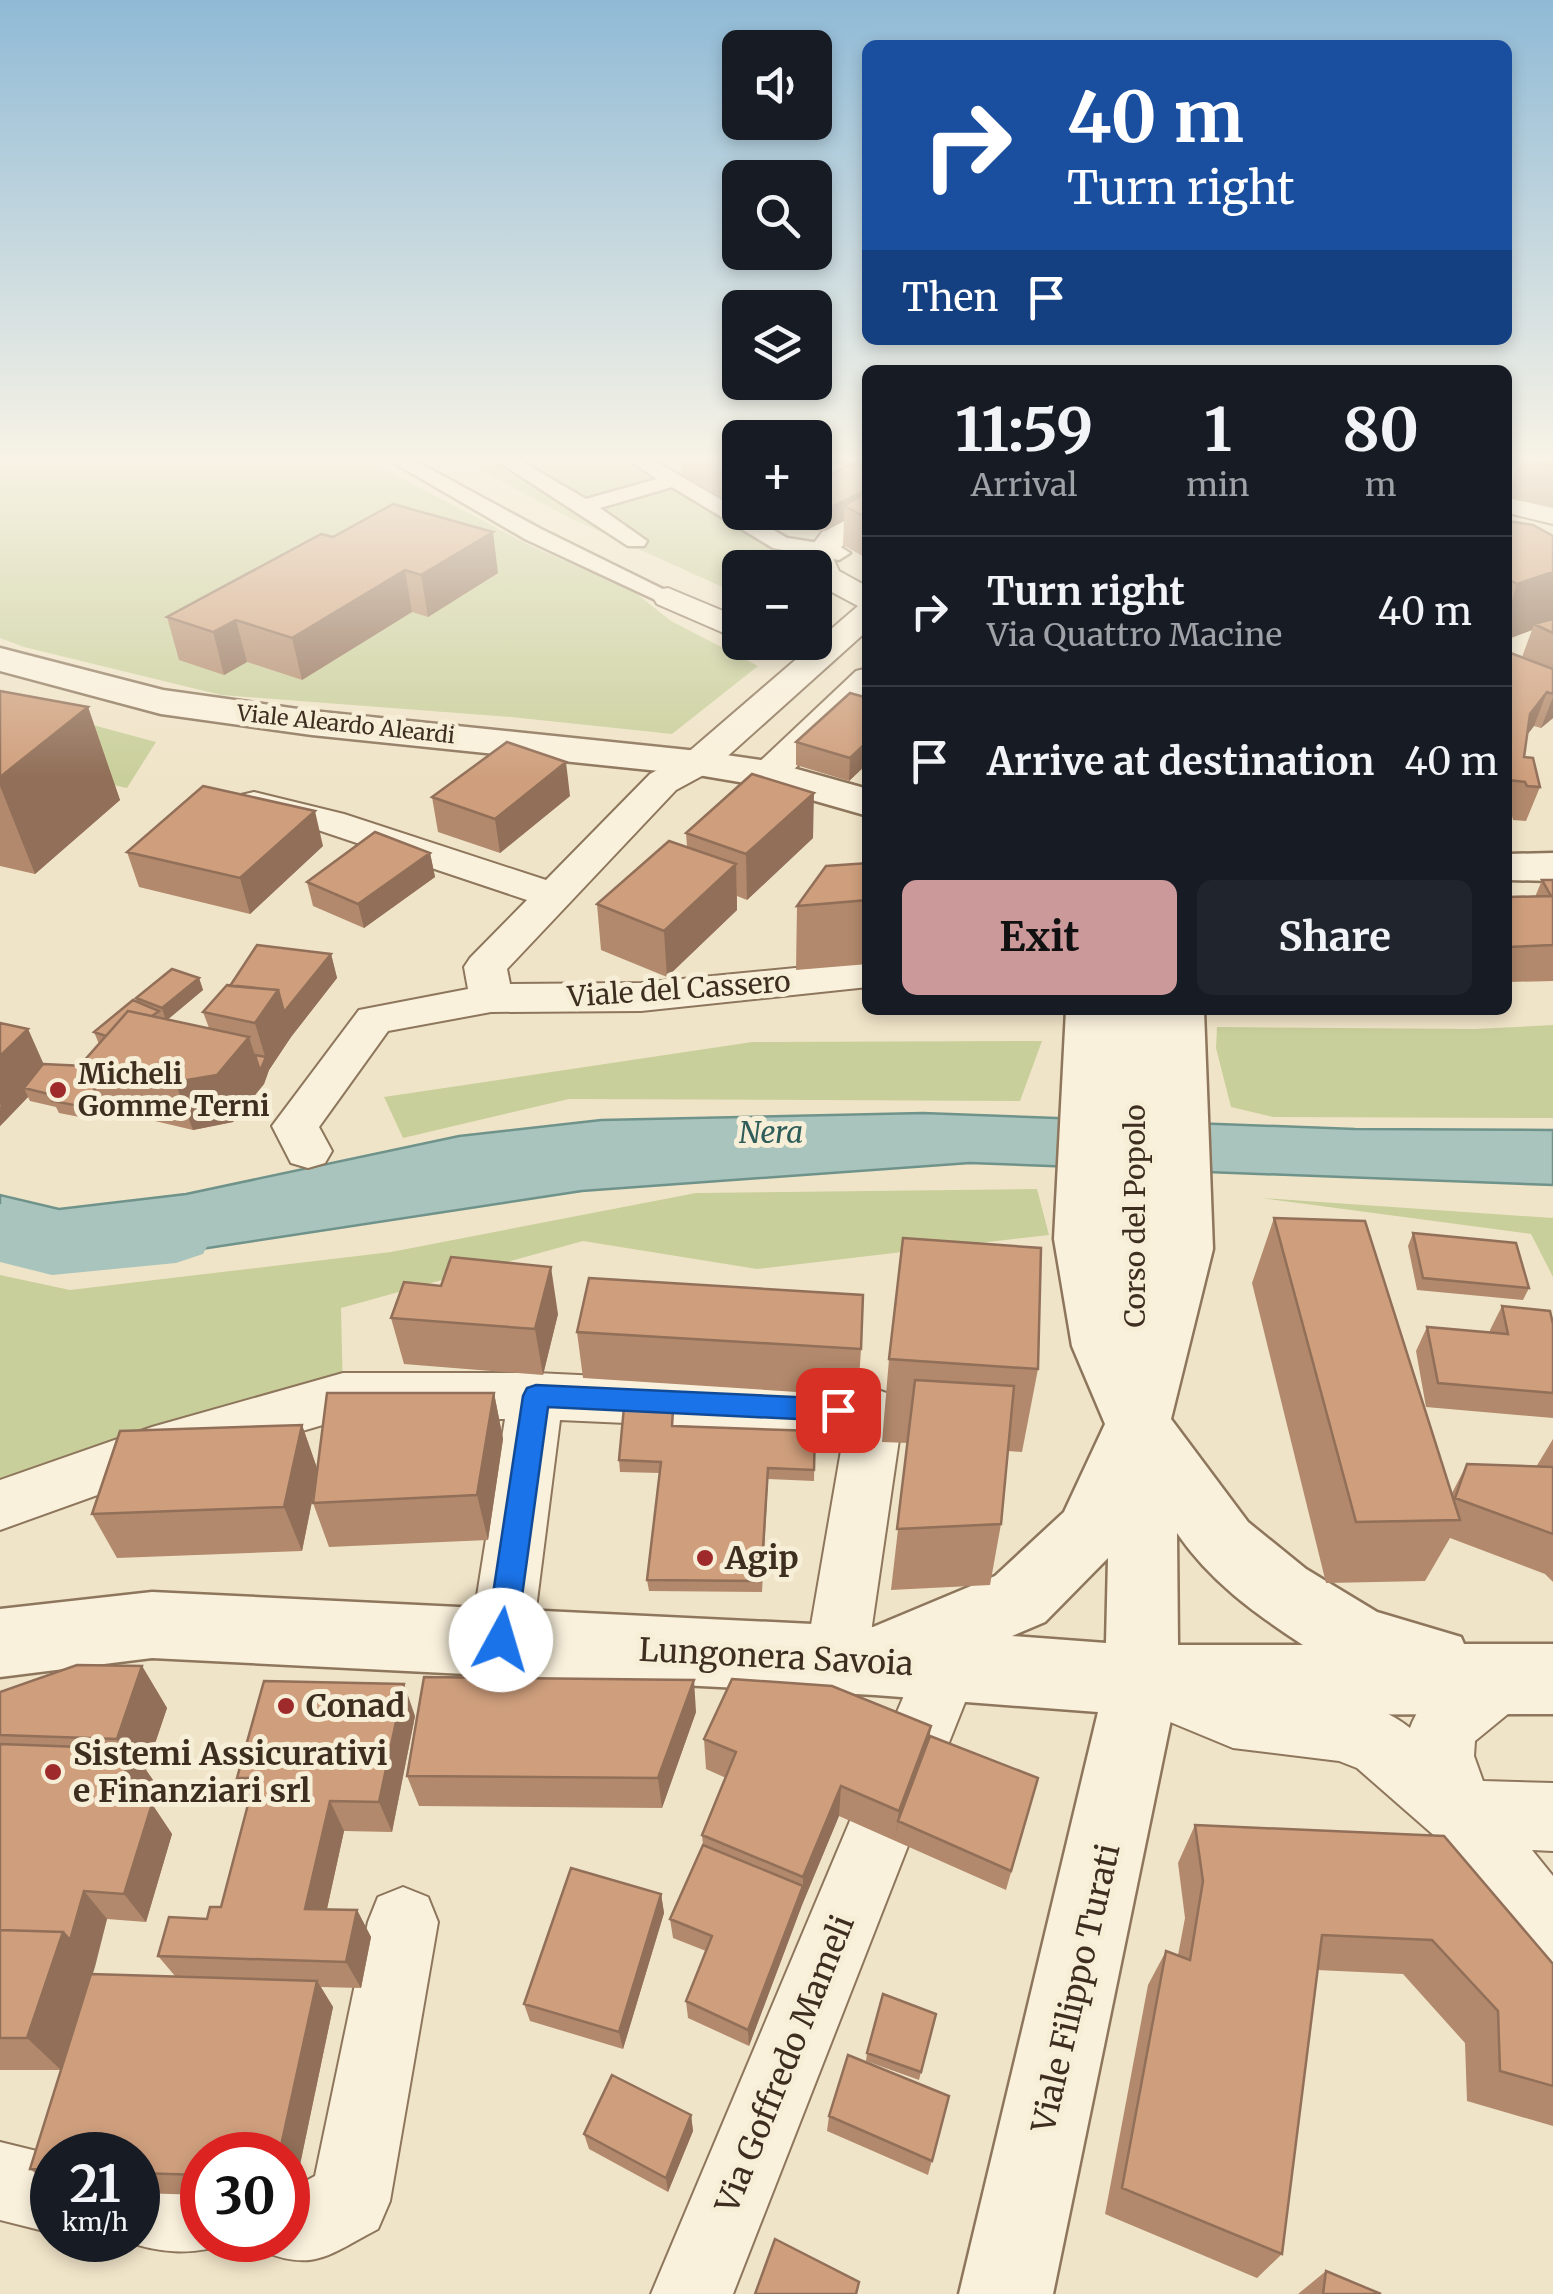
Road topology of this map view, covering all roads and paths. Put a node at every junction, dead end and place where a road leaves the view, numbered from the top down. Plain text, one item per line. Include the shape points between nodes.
1 (597, 564) edge
2 (832, 580) edge
3 (862, 596) edge
4 (676, 601) joint
5 (722, 622) edge
6 (861, 626) edge
7 (0, 660) edge
8 (807, 660) edge
9 (811, 662) junction
10 (862, 684) edge
11 (0, 686) edge
12 (680, 772) junction
13 (762, 784) junction
14 (229, 798) edge
15 (862, 802) edge
16 (1553, 866) edge
17 (1512, 867) edge
18 (552, 895) junction
19 (862, 975) edge
20 (490, 998) junction
21 (1136, 1015) edge
22 (308, 1151) dead end
23 (1133, 1244) junction
24 (536, 1396) junction
25 (1136, 1424) junction
26 (0, 1505) edge
27 (501, 1640) junction
28 (0, 1643) edge
29 (855, 1660) junction
30 (947, 1667) junction
31 (1528, 1679) edge
32 (1142, 1680) junction
33 (912, 1752) edge
34 (1461, 1814) junction
35 (1553, 1817) edge
36 (879, 1834) edge
37 (403, 1922) dead end
38 (1553, 1934) edge
39 (0, 2181) edge
40 (30, 2188) edge
41 (310, 2221) edge
42 (692, 2294) edge
43 (1006, 2294) edge

1 - 4 street
2 - 3 street
4 - 5 street
6 - 9 street
7 - 12 street, Viale Aleardo Aleardi via 162,702
8 - 9 street
9 - 12 street
10 - 13 street
11 - 12 street, Viale Aleardo Aleardi via 158,724 295,743
12 - 13 street
12 - 18 street
13 - 15 street
14 - 18 street via 287,809
16 - 17 street
18 - 20 street via 484,967
19 - 20 street, Viale del Cassero via 641,997
20 - 22 street, Viale del Cassero via 374,1020 295,1126
21 - 23 street, Corso del Popolo
21 - 23 street, Corso del Popolo
23 - 25 street, Corso del Popolo
23 - 25 street, Corso del Popolo via 1103,1346
24 - 26 street via 342,1396 152,1451
24 - 27 street
24 - 29 street via 875,1412
25 - 29 street via 1088,1533 1020,1599
25 - 31 street via 1224,1544 1281,1592 1361,1642
25 - 32 street, Corso del Popolo
27 - 28 street, Lungonera Savoia via 152,1625
27 - 29 street, Lungonera Savoia
29 - 30 street, Lungonera Savoia
30 - 32 street, Lungonera Savoia
30 - 33 street
31 - 32 street, Lungonera Savoia
31 - 34 street via 1443,1726 1440,1756
32 - 34 street via 1233,1717 1339,1730 1378,1743
32 - 43 street, Viale Filippo Turati
34 - 35 street
34 - 38 street
36 - 42 street, Via Goffredo Mameli
37 - 41 street via 350,2201
39 - 40 street

